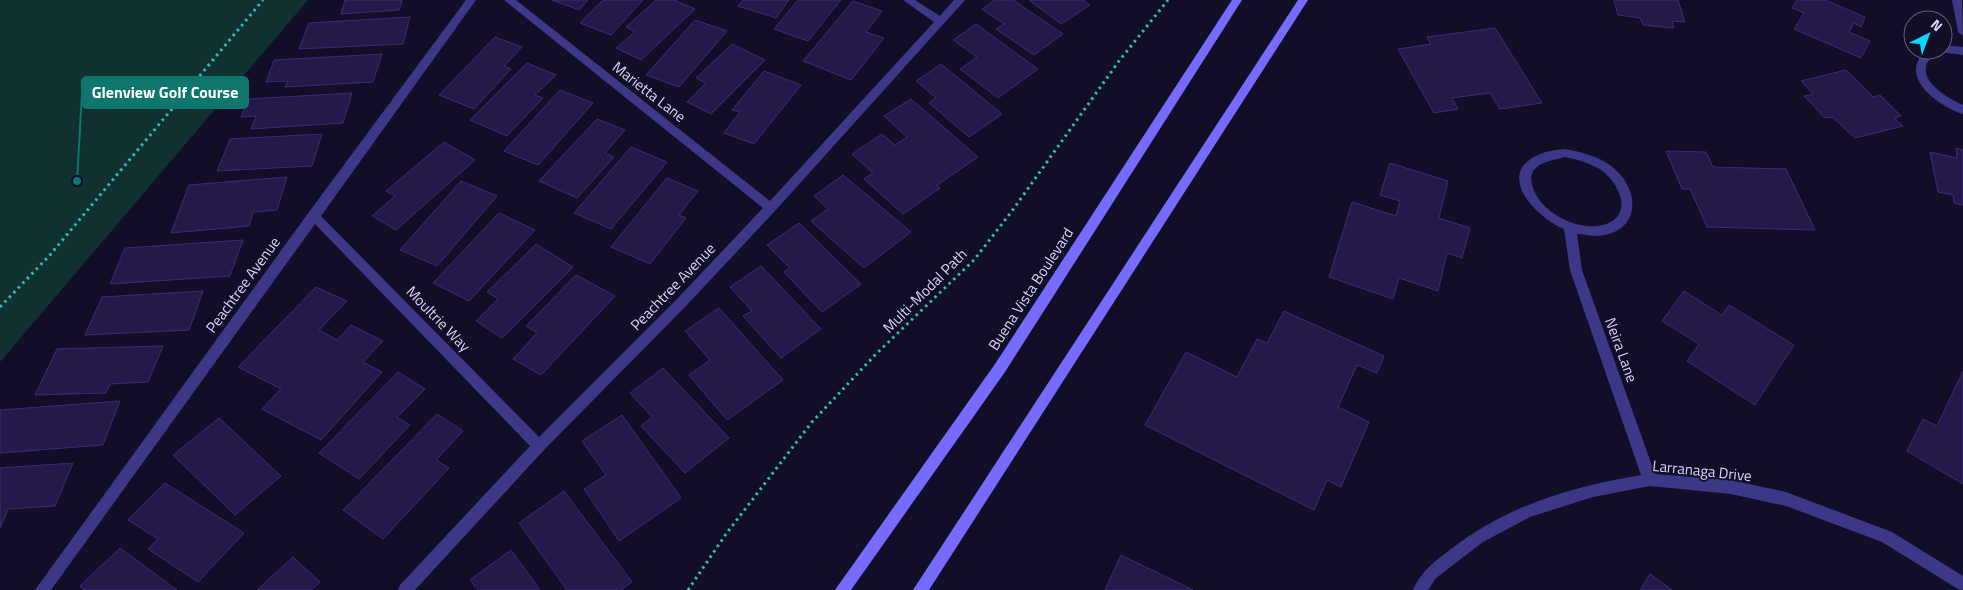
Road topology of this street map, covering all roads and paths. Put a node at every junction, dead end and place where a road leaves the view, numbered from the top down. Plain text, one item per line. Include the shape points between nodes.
1 (263, 0) edge
2 (471, 0) edge
3 (509, 0) edge
4 (908, 0) edge
5 (960, 0) edge
6 (1168, 0) edge
7 (1237, 0) edge
8 (1303, 0) edge
9 (1956, 0) edge
10 (940, 21) junction
11 (1963, 32) edge
12 (1922, 60) edge
13 (1963, 110) edge
14 (771, 208) junction
15 (313, 215) junction
16 (1570, 228) junction
17 (0, 307) edge
18 (539, 446) junction
19 (1650, 480) junction
20 (1963, 584) edge
21 (42, 590) edge
22 (405, 590) edge
23 (688, 590) edge
24 (842, 590) edge
25 (920, 590) edge
26 (1420, 590) edge

1 - 17 path via 50,255
2 - 15 street, Peachtree Avenue
3 - 14 street, Marietta Lane
4 - 10 street
5 - 10 street, Peachtree Avenue
6 - 23 path, Multi-Modal Path via 1119,61 974,260 876,354 812,422 726,534
7 - 24 main road, Buena Vista Boulevard via 1000,368
8 - 25 main road
9 - 11 street
10 - 14 street, Peachtree Avenue
12 - 13 street via 1920,74 1927,85 1939,97
14 - 18 street, Peachtree Avenue
15 - 18 street, Moultrie Way
15 - 21 street, Peachtree Avenue
16 - 16 street via 1552,220 1528,195 1527,169 1549,154 1583,156 1598,163 1622,183 1628,195 1624,218 1615,226 1586,231
16 - 19 street, Neira Lane via 1576,270
18 - 22 street, Peachtree Avenue
19 - 20 street, Larranaga Drive via 1731,487 1786,499 1887,537
19 - 26 street, Larranaga Drive via 1593,490 1526,511 1478,537 1431,573

